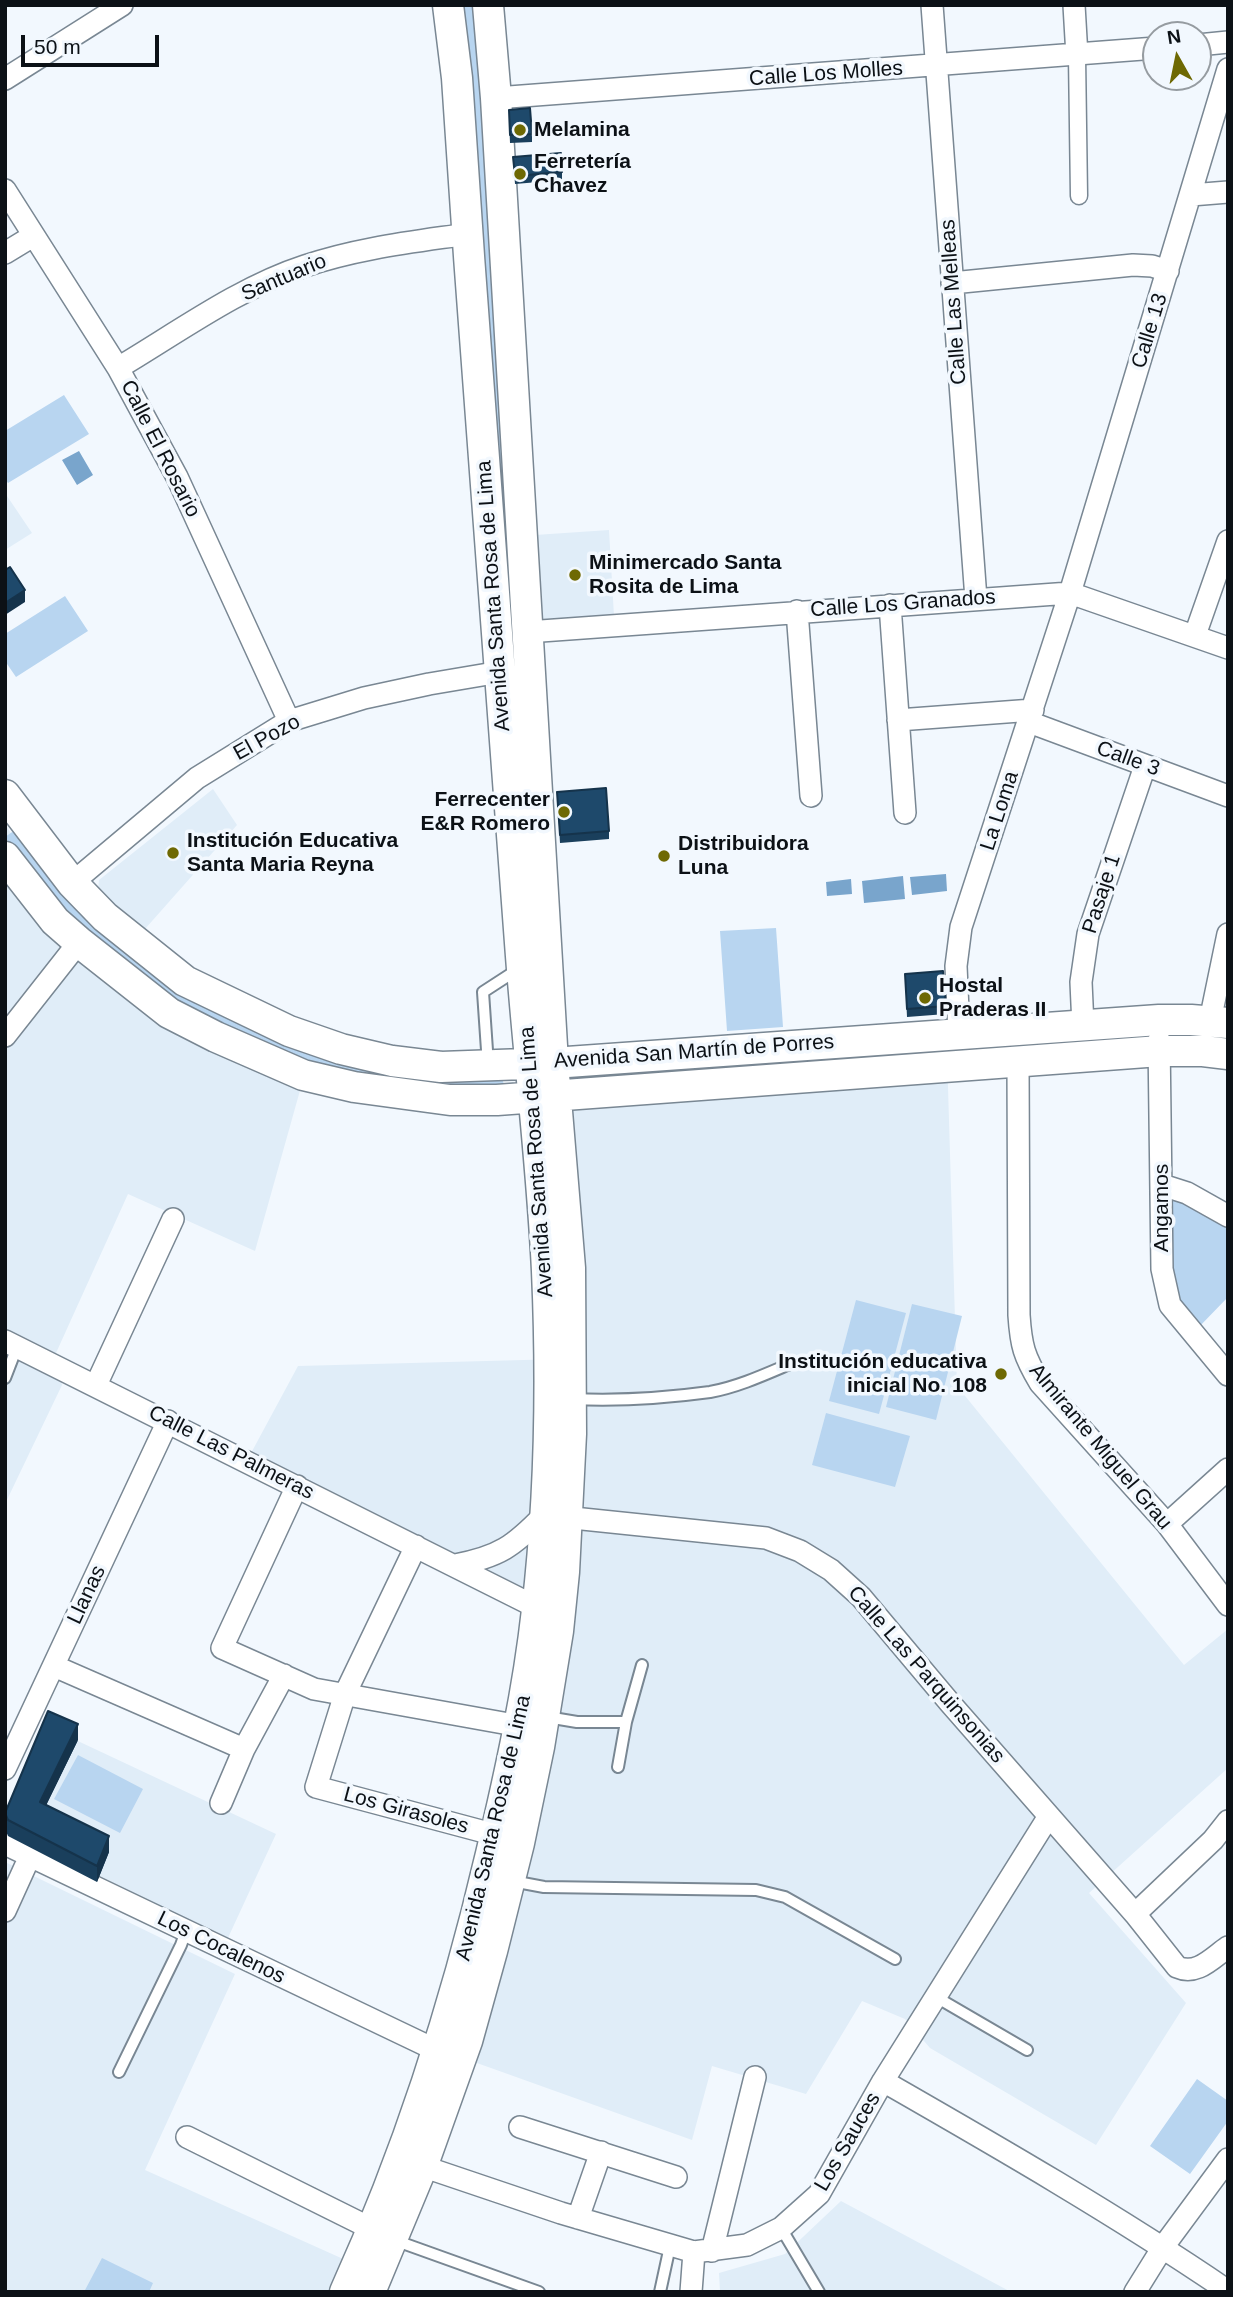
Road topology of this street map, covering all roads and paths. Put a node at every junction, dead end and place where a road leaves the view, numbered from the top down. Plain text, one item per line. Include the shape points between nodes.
1 (122, 5) edge
2 (448, 5) edge
3 (488, 5) edge
4 (932, 5) edge
5 (1074, 5) edge
6 (1142, 49) edge
7 (1077, 56) junction
8 (937, 66) junction
9 (1228, 69) edge
10 (5, 79) edge
11 (496, 98) junction
12 (5, 190) edge
13 (1228, 192) edge
14 (1191, 195) junction
15 (1079, 196) dead end
16 (467, 234) junction
17 (33, 236) junction
18 (5, 253) edge
19 (1168, 271) junction
20 (952, 283) junction
21 (118, 368) junction
22 (1228, 541) edge
23 (1070, 593) junction
24 (976, 599) junction
25 (890, 605) junction
26 (797, 611) junction
27 (527, 632) junction
28 (1195, 635) junction
29 (1228, 648) edge
30 (500, 672) junction
31 (1031, 716) junction
32 (898, 720) junction
33 (289, 721) junction
34 (1144, 766) junction
35 (811, 796) dead end
36 (1228, 796) edge
37 (8, 805) edge
38 (905, 813) dead end
39 (5, 857) edge
40 (72, 883) junction
41 (1228, 934) edge
42 (79, 942) junction
43 (522, 966) junction
44 (185, 981) junction
45 (169, 1013) junction
46 (1159, 1020) junction
47 (1219, 1022) edge
48 (274, 1025) junction
49 (1083, 1026) junction
50 (959, 1033) junction
51 (5, 1036) edge
52 (1160, 1051) junction
53 (1228, 1054) edge
54 (259, 1058) junction
55 (1018, 1062) junction
56 (542, 1063) junction
57 (488, 1066) junction
58 (545, 1096) junction
59 (1162, 1185) junction
60 (1228, 1216) edge
61 (173, 1219) dead end
62 (11, 1344) edge
63 (792, 1363) dead end
64 (1228, 1375) edge
65 (5, 1378) edge
66 (96, 1385) junction
67 (571, 1399) junction
68 (168, 1421) junction
69 (1228, 1469) edge
70 (297, 1486) junction
71 (555, 1515) junction
72 (1167, 1524) junction
73 (416, 1546) junction
74 (455, 1565) junction
75 (1228, 1605) edge
76 (538, 1608) junction
77 (642, 1665) dead end
78 (54, 1666) junction
79 (284, 1675) junction
80 (345, 1694) junction
81 (532, 1721) junction
82 (626, 1722) junction
83 (244, 1749) junction
84 (618, 1768) dead end
85 (5, 1769) edge
86 (221, 1803) dead end
87 (1049, 1816) junction
88 (1228, 1821) edge
89 (496, 1835) junction
90 (5, 1844) edge
91 (30, 1856) junction
92 (510, 1880) junction
93 (5, 1911) edge
94 (1135, 1914) junction
95 (186, 1931) junction
96 (1228, 1947) edge
97 (895, 1959) dead end
98 (936, 1997) junction
99 (1027, 2050) dead end
100 (438, 2051) junction
101 (120, 2072) dead end
102 (755, 2077) dead end
103 (883, 2081) junction
104 (520, 2127) dead end
105 (187, 2137) dead end
106 (601, 2152) junction
107 (1228, 2159) edge
108 (412, 2163) junction
109 (676, 2177) dead end
110 (578, 2218) junction
111 (781, 2228) junction
112 (382, 2234) junction
113 (670, 2246) junction
114 (1163, 2247) junction
115 (703, 2251) junction
116 (1228, 2291) edge
117 (345, 2292) edge
118 (370, 2292) edge
119 (539, 2292) edge
120 (660, 2292) edge
121 (691, 2292) edge
122 (819, 2292) edge
123 (1135, 2292) edge

1 - 10 street
2 - 16 main road, Avenida Santa Rosa de Lima
3 - 11 main road, Avenida Santa Rosa de Lima
4 - 8 street, Calle Las Melleas
5 - 7 street
6 - 7 street, Calle Los Molles
7 - 8 street, Calle Los Molles
7 - 15 street
8 - 11 street, Calle Los Molles
8 - 20 street, Calle Las Melleas
9 - 14 street, Calle 13
11 - 27 main road, Avenida Santa Rosa de Lima
12 - 17 street, Calle El Rosario
13 - 14 street
14 - 19 street, Calle 13
16 - 21 street, Santuario via 357,251 303,266 257,286
16 - 30 main road, Avenida Santa Rosa de Lima
17 - 18 street
17 - 21 street, Calle El Rosario
19 - 20 street via 1133,265
19 - 23 street, Calle 13
20 - 24 street, Calle Las Melleas
21 - 33 street, Calle El Rosario via 177,477
22 - 28 street
23 - 24 street, Calle Los Granados
23 - 28 street, Calle Los Granados
23 - 31 street, La Loma
24 - 25 street, Calle Los Granados
25 - 26 street, Calle Los Granados
25 - 32 street
26 - 27 street, Calle Los Granados
26 - 35 street
27 - 56 main road, Avenida Santa Rosa de Lima
28 - 29 street, Calle Los Granados
30 - 33 street, El Pozo via 377,695
30 - 43 main road, Avenida Santa Rosa de Lima
31 - 32 street
31 - 34 street, Calle 3
31 - 50 street, La Loma via 961,927 956,966
32 - 38 street
33 - 40 street, El Pozo via 197,778
34 - 36 street, Calle 3
34 - 49 street, Pasaje 1 via 1088,934 1081,982
37 - 40 main road, Avenida San Martín de Porres
39 - 42 main road, Avenida San Martín de Porres via 55,921
40 - 44 main road, Avenida San Martín de Porres via 105,917
41 - 47 street
42 - 45 main road, Avenida San Martín de Porres
42 - 51 street
43 - 56 main road, Avenida Santa Rosa de Lima
43 - 57 lane via 483,992
44 - 45 main road
44 - 48 main road, Avenida San Martín de Porres
45 - 54 main road, Avenida San Martín de Porres
46 - 47 main road, Avenida San Martín de Porres
46 - 49 main road, Avenida San Martín de Porres
46 - 52 street, Angamos
48 - 54 main road
48 - 57 main road, Avenida San Martín de Porres via 392,1061
49 - 50 main road, Avenida San Martín de Porres
50 - 56 main road, Avenida San Martín de Porres
52 - 53 main road, Avenida San Martín de Porres
52 - 55 main road, Avenida San Martín de Porres
52 - 59 street, Angamos
54 - 58 main road, Avenida San Martín de Porres via 303,1074 399,1094 450,1100
55 - 58 main road, Avenida San Martín de Porres
55 - 72 street, Almirante Miguel Grau via 1021,1346 1040,1383
56 - 57 main road, Avenida San Martín de Porres
56 - 58 main road, Avenida Santa Rosa de Lima
58 - 67 main road, Avenida Santa Rosa de Lima via 570,1268
58 - 71 main road, Avenida Santa Rosa de Lima via 548,1432
59 - 60 street
59 - 64 street, Angamos via 1162,1269 1170,1305
61 - 66 street
62 - 65 lane
62 - 66 street, Calle Las Palmeras
63 - 67 lane via 711,1391
66 - 68 street, Calle Las Palmeras
67 - 71 main road, Avenida Santa Rosa de Lima
68 - 70 street, Calle Las Palmeras
68 - 78 street, Llanas
69 - 72 street
70 - 73 street, Calle Las Palmeras
70 - 79 street via 222,1648
71 - 74 street via 507,1548 479,1561
71 - 76 main road, Avenida Santa Rosa de Lima
71 - 81 main road, Avenida Santa Rosa de Lima via 558,1631
71 - 87 street, Calle Las Parquinsonias via 766,1538 800,1551 861,1597
72 - 75 street, Almirante Miguel Grau
73 - 74 street, Calle Las Palmeras
73 - 80 street
74 - 76 street, Calle Las Palmeras
76 - 81 main road, Avenida Santa Rosa de Lima
77 - 82 lane
78 - 83 street
78 - 85 street, Llanas
79 - 80 street via 314,1689
79 - 83 street
80 - 81 street
80 - 89 street, Los Girasoles via 316,1787
81 - 82 lane
81 - 89 main road, Avenida Santa Rosa de Lima
81 - 92 main road, Avenida Santa Rosa de Lima
82 - 84 lane
83 - 86 street
87 - 94 street, Calle Las Parquinsonias
87 - 98 street, Los Sauces
88 - 94 street
89 - 100 main road, Avenida Santa Rosa de Lima
90 - 91 street, Los Cocalenos
91 - 93 street
91 - 95 street, Los Cocalenos
92 - 97 lane via 544,1887 756,1890 785,1897
92 - 108 main road, Avenida Santa Rosa de Lima via 467,2041
94 - 96 street, Calle Las Parquinsonias via 1177,1967 1186,1971 1198,1969
95 - 100 street, Los Cocalenos
95 - 101 lane
98 - 99 lane
98 - 103 street, Los Sauces
100 - 108 main road, Avenida Santa Rosa de Lima
102 - 115 street
103 - 111 street, Los Sauces via 820,2194
103 - 114 street
104 - 106 street
105 - 112 street
106 - 109 street
106 - 110 street
107 - 114 street
108 - 110 street, Los Sauces
108 - 112 main road, Avenida Santa Rosa de Lima
110 - 113 street, Los Sauces
111 - 115 street, Los Sauces via 747,2245
111 - 122 lane
112 - 117 main road, Avenida Santa Rosa de Lima
112 - 118 main road, Avenida Santa Rosa de Lima
112 - 119 lane
113 - 115 street, Los Sauces
113 - 120 lane
114 - 116 street
114 - 123 street
115 - 121 street

